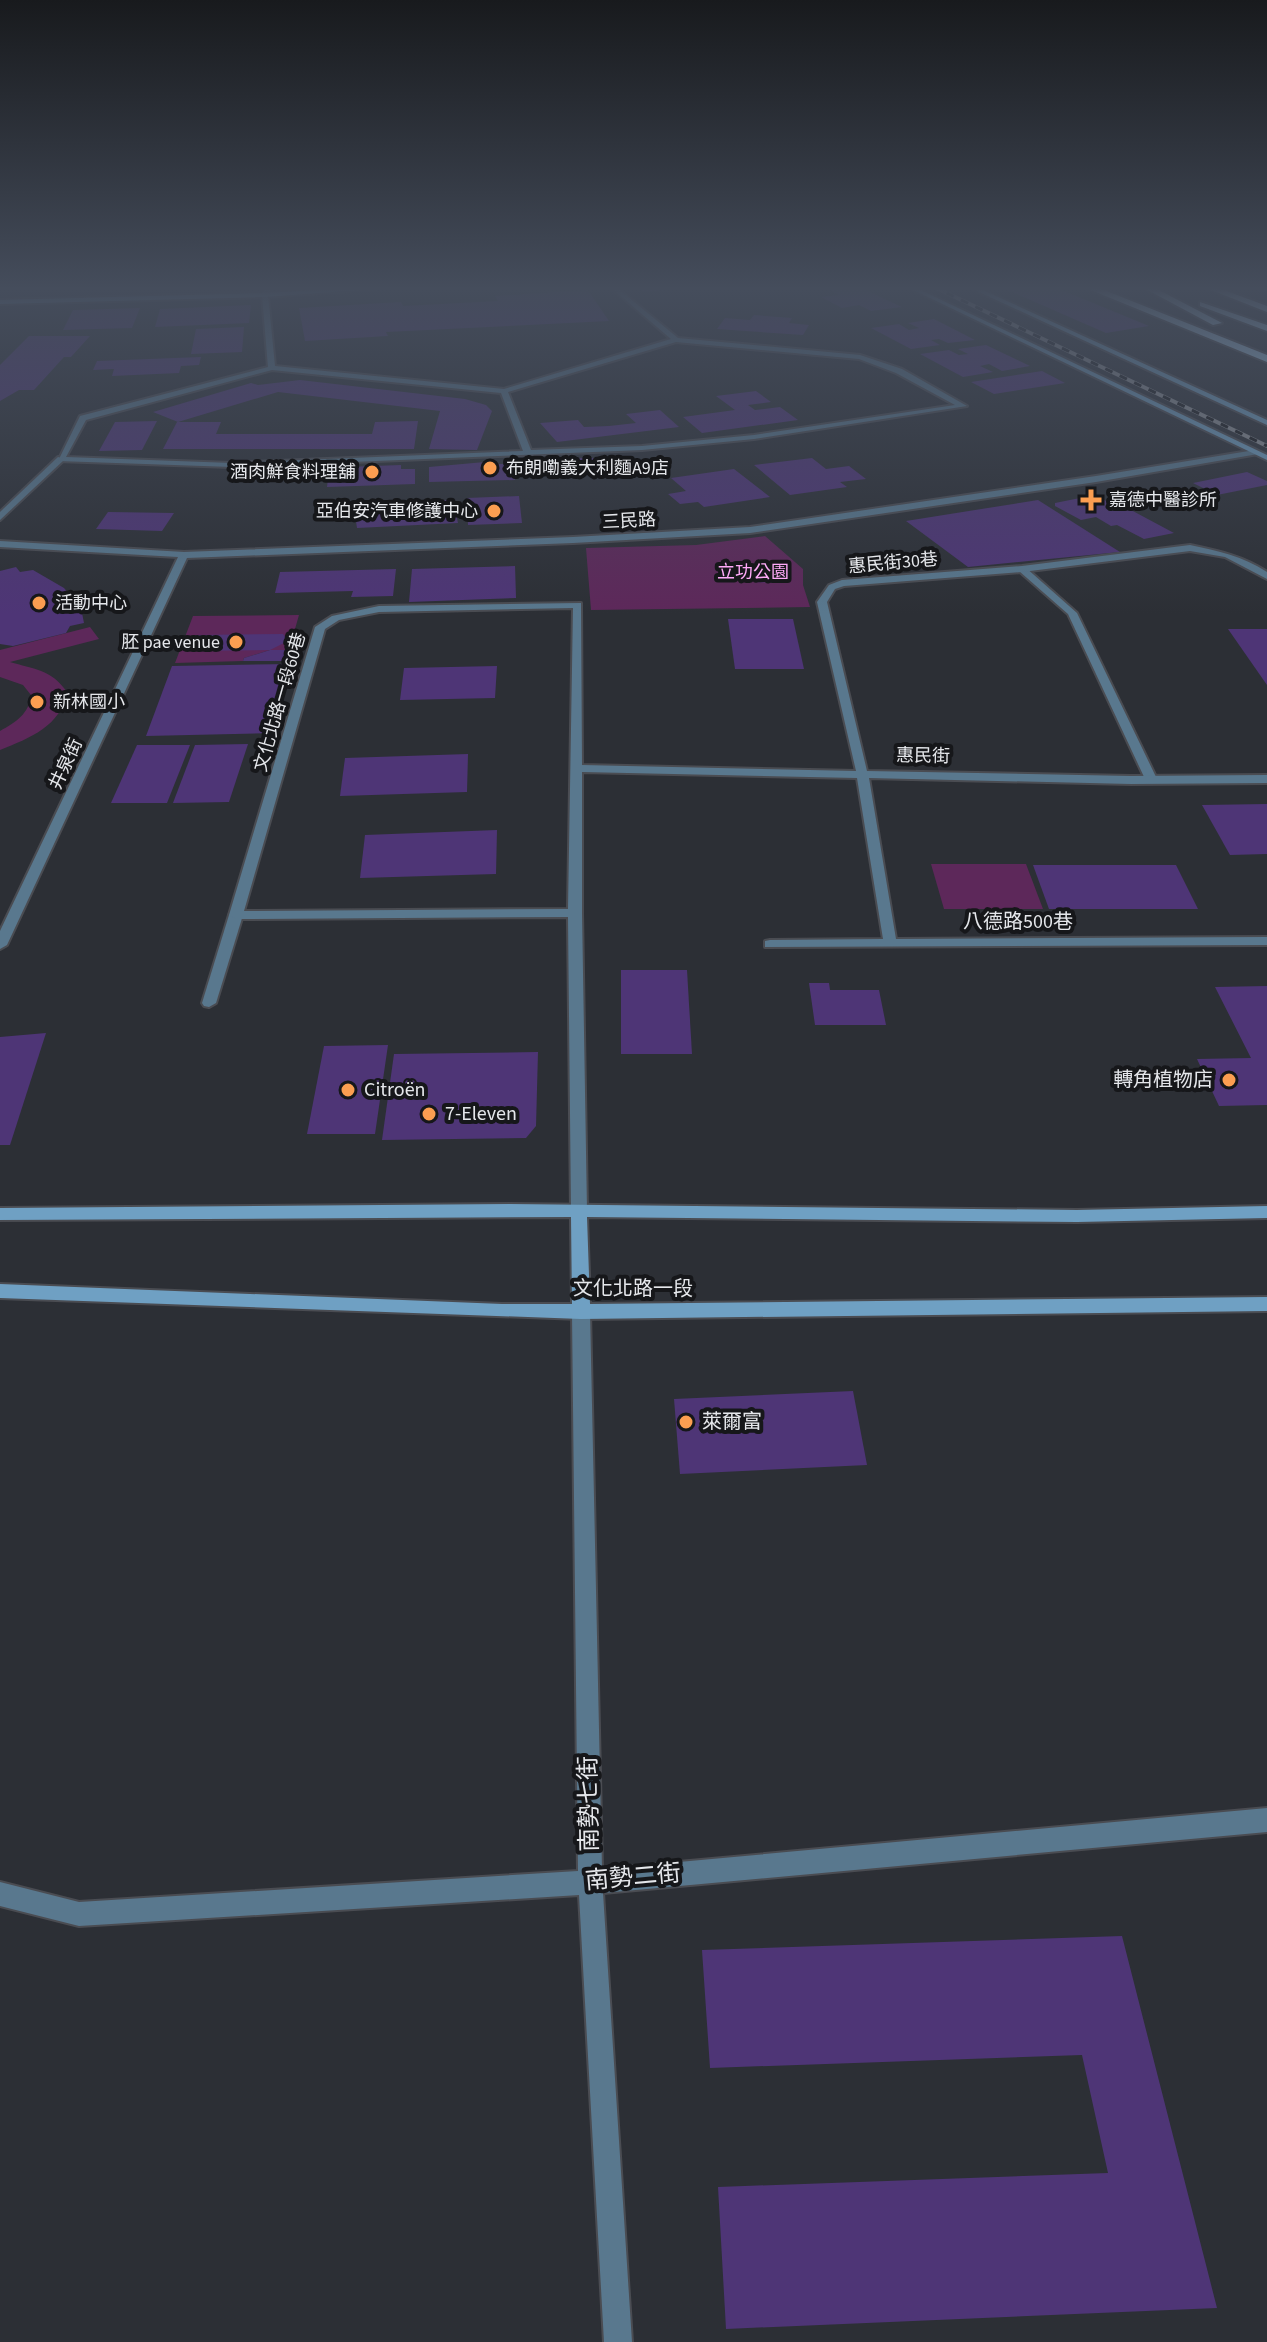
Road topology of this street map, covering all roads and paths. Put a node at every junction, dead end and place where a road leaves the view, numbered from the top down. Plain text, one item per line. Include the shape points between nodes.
1 (169, 395) edge
2 (506, 395) edge
3 (943, 395) edge
4 (1136, 395) edge
5 (1207, 395) edge
6 (1267, 423) edge
7 (1255, 452) junction
8 (528, 454) junction
9 (1267, 458) edge
10 (61, 459) junction
11 (0, 517) edge
12 (0, 544) edge
13 (184, 555) junction
14 (1022, 569) junction
15 (1267, 576) edge
16 (579, 768) junction
17 (862, 773) junction
18 (1151, 779) junction
19 (1267, 779) edge
20 (575, 913) junction
21 (236, 915) junction
22 (1267, 941) edge
23 (890, 942) junction
24 (770, 944) dead end
25 (0, 945) edge
26 (209, 1003) dead end
27 (579, 1211) junction
28 (1267, 1212) edge
29 (0, 1214) edge
30 (0, 1291) edge
31 (1267, 1304) edge
32 (581, 1312) junction
33 (1267, 1820) edge
34 (590, 1882) junction
35 (0, 1894) edge
36 (618, 2342) edge

1 - 10 street via 83,418
2 - 8 street
3 - 8 street via 963,406 754,437
4 - 7 street
5 - 6 street
7 - 9 street
7 - 13 street, 三民路 via 750,530
8 - 10 street via 232,465
10 - 11 street
12 - 13 street, 三民路
13 - 25 street, 井泉街
14 - 15 street, 惠民街30巷 via 1190,548 1227,555
14 - 17 street, 惠民街30巷 via 842,583 826,593 822,602
14 - 18 street via 1072,613
16 - 17 street, 惠民街
16 - 20 street, 文化北路一段60巷
16 - 21 street, 文化北路一段60巷 via 578,605 379,609 336,618 320,627
17 - 18 street, 惠民街
17 - 23 street, 惠民街30巷
18 - 19 street, 惠民街
20 - 21 street
20 - 27 street, 文化北路一段60巷
21 - 26 street
22 - 23 street, 八德路500巷
23 - 24 street, 八德路500巷
27 - 28 street via 1077,1216
27 - 29 street
27 - 32 street
30 - 32 street, 文化北路一段
31 - 32 street, 文化北路一段
32 - 34 street, 南勢七街
33 - 34 street, 南勢二街
34 - 35 street, 南勢二街 via 79,1914
34 - 36 street, 南勢七街

